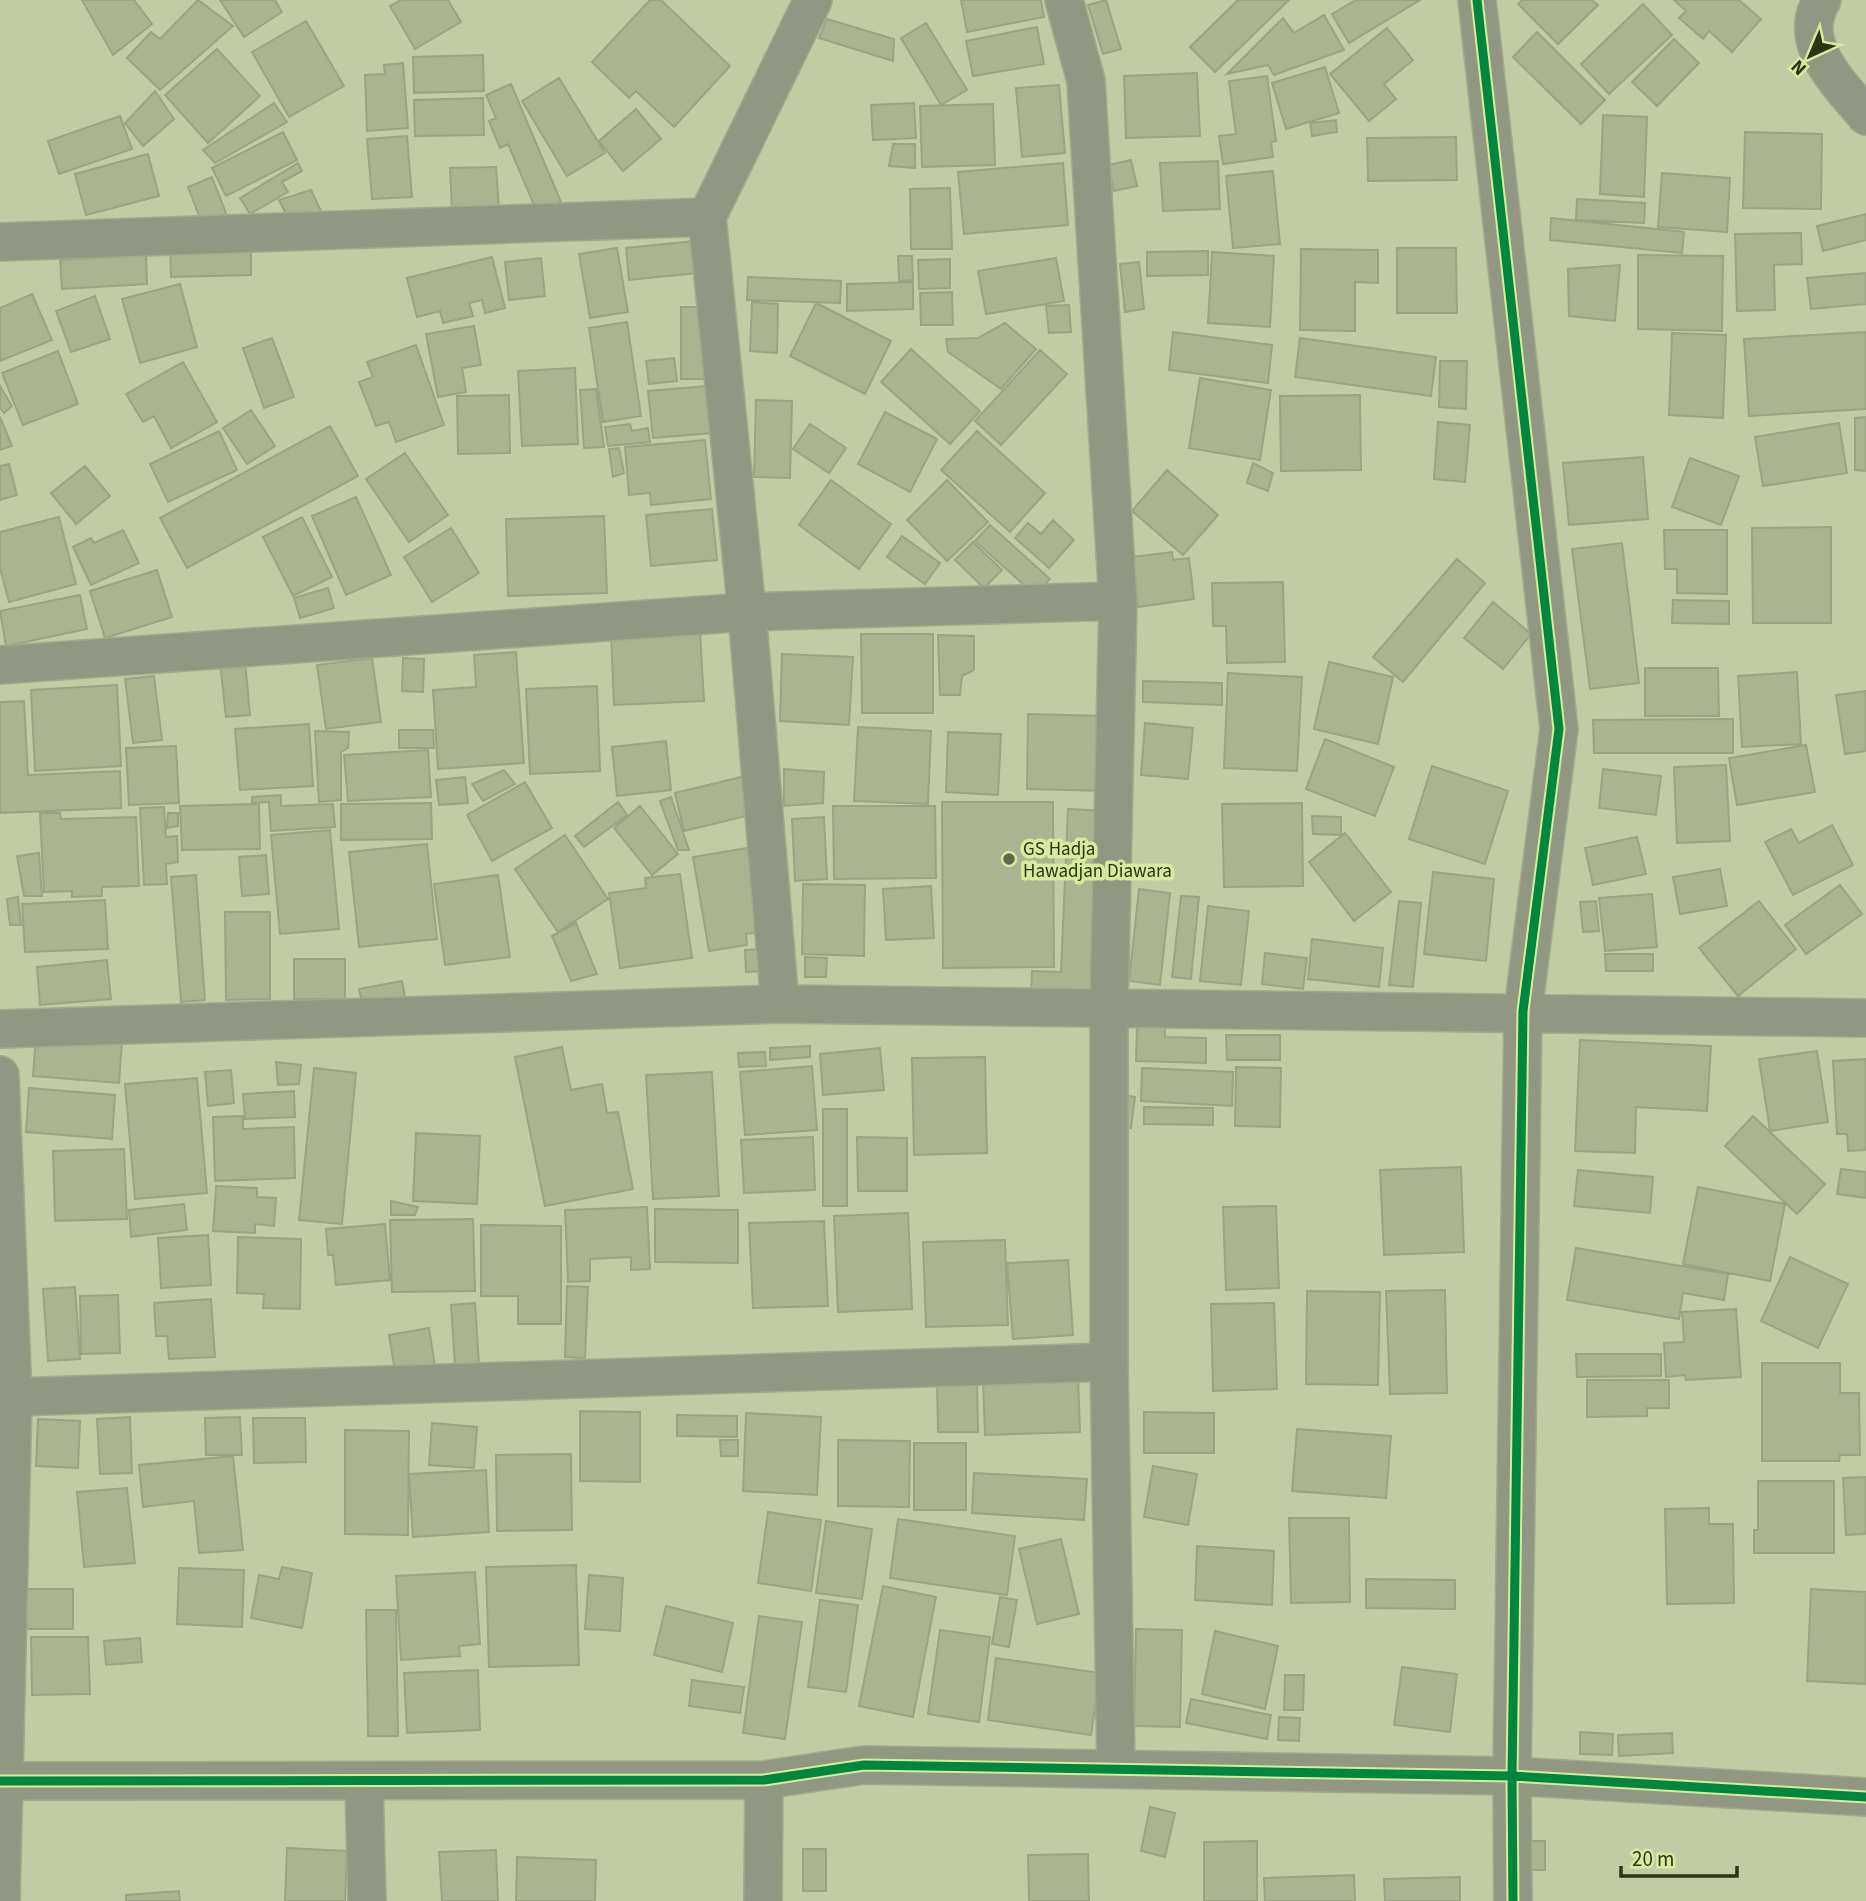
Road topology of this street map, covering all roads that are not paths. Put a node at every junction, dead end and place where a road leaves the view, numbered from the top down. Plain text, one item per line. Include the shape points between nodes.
1 (813, 0) edge
2 (1064, 0) edge
3 (1477, 0) edge
4 (1822, 0) edge
5 (1866, 116) edge
6 (707, 217) junction
7 (0, 242) edge
8 (1118, 601) junction
9 (747, 612) junction
10 (0, 666) edge
11 (780, 1004) junction
12 (1109, 1007) junction
13 (1523, 1011) junction
14 (1866, 1018) edge
15 (0, 1029) edge
16 (0, 1075) edge
17 (1109, 1362) junction
18 (13, 1397) junction
19 (1116, 1768) junction
20 (1512, 1776) junction
21 (764, 1780) junction
22 (1, 1781) edge
23 (364, 1781) junction
24 (1866, 1797) edge
25 (1, 1901) edge
26 (367, 1901) edge
27 (763, 1901) edge
28 (1513, 1901) edge

1 - 6 street
2 - 8 street via 1086,80
3 - 13 street via 1559,729
4 - 5 street via 1813,15 1818,55
6 - 7 street
6 - 9 street
8 - 9 street
8 - 12 street
9 - 10 street
9 - 11 street
11 - 12 street
11 - 15 street
12 - 13 street
12 - 17 street
13 - 14 street
13 - 20 street
16 - 18 street
17 - 18 street
17 - 19 street
18 - 22 street
19 - 20 street
19 - 21 street via 864,1765
20 - 24 street
20 - 28 street
21 - 23 street
21 - 27 street
22 - 23 street
22 - 25 street
23 - 26 street

